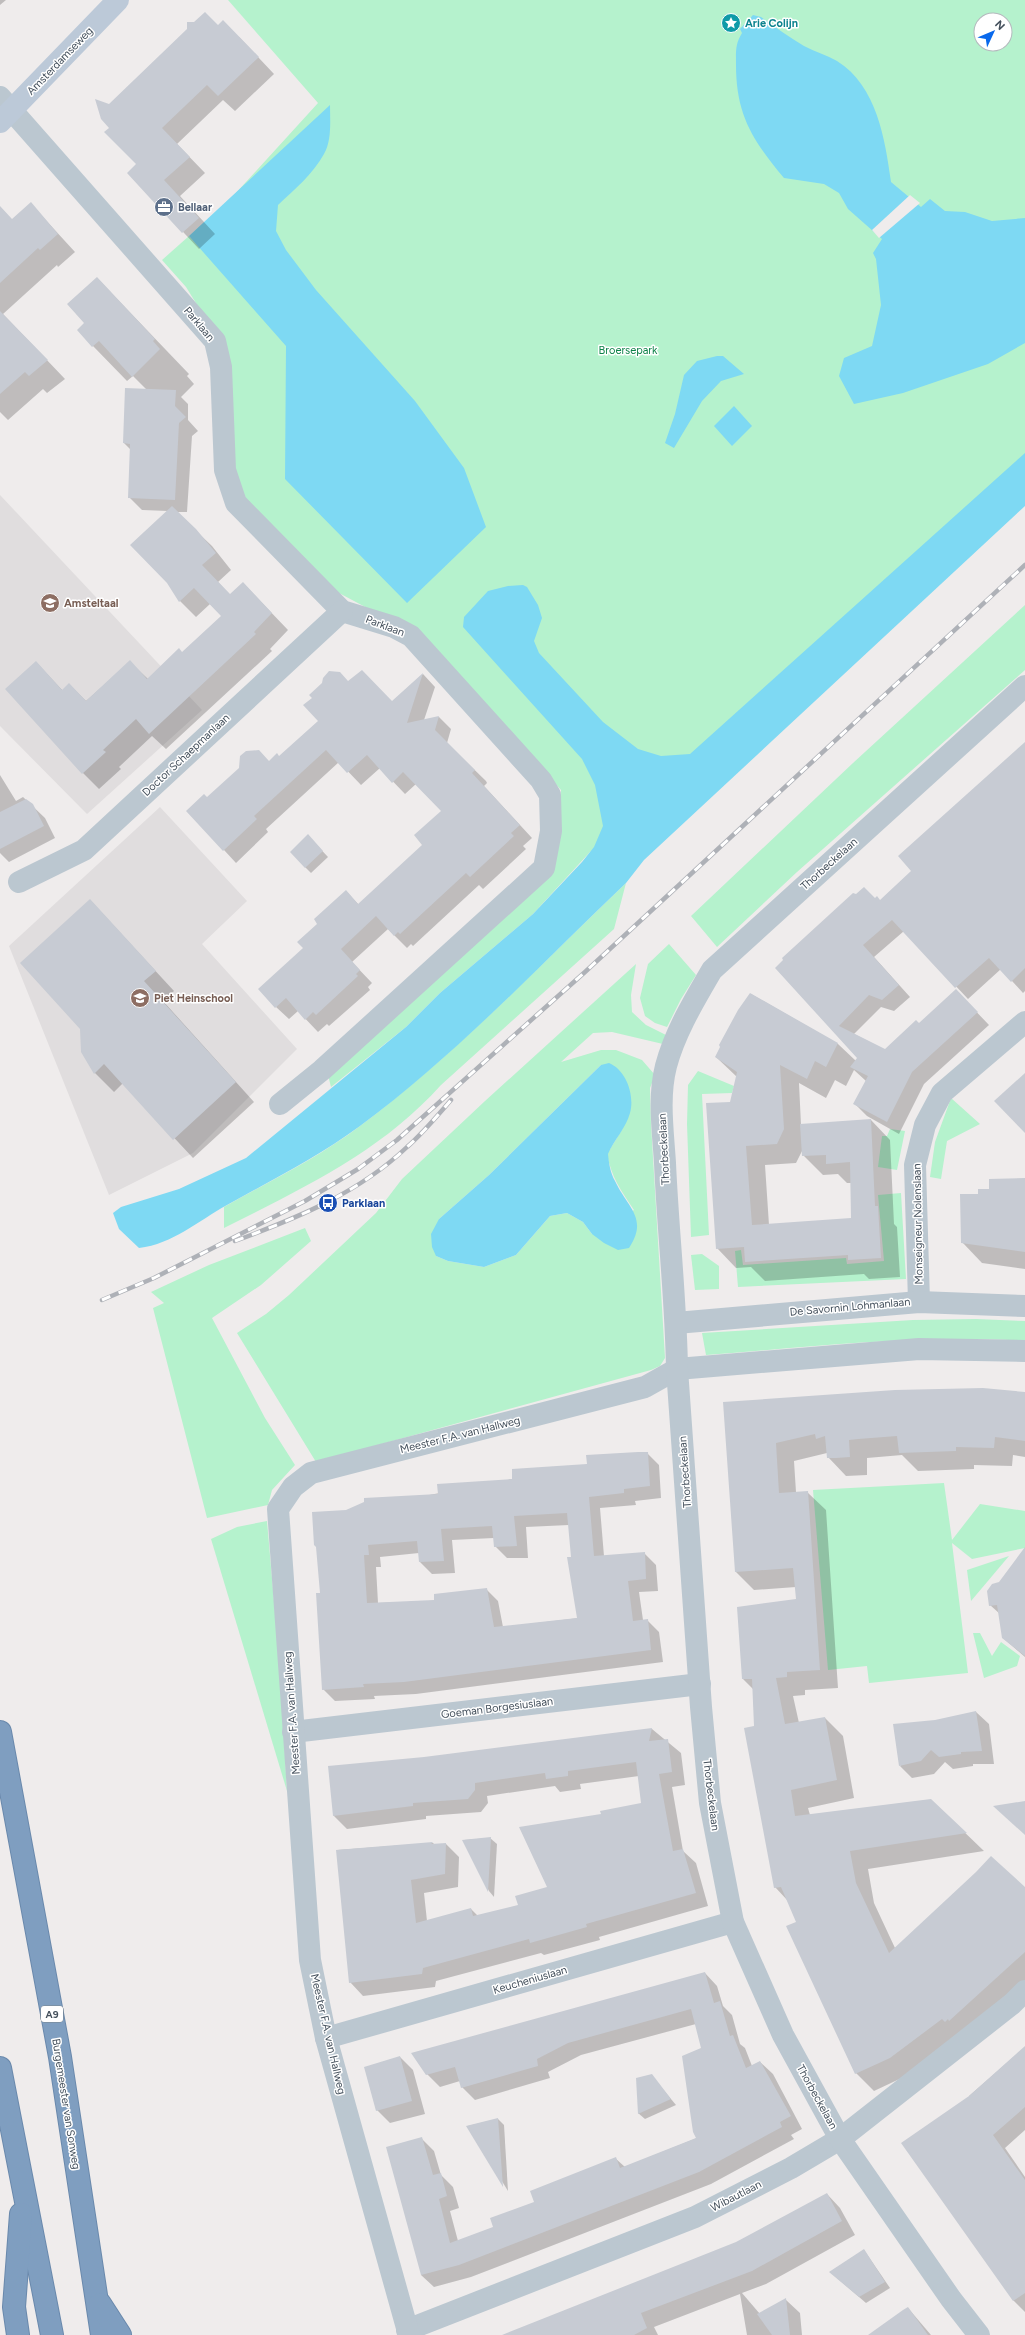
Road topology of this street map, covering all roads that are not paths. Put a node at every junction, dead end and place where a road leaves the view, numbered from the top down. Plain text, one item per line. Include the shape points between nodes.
1 (118, 0) edge
2 (4, 110) edge
3 (342, 611) junction
4 (1025, 686) edge
5 (19, 882) dead end
6 (1025, 1022) edge
7 (280, 1104) dead end
8 (919, 1302) junction
9 (1025, 1306) edge
10 (676, 1323) junction
11 (1025, 1351) edge
12 (677, 1369) junction
13 (700, 1684) junction
14 (0, 1732) edge
15 (293, 1732) junction
16 (733, 1922) junction
17 (1025, 1991) edge
18 (326, 2038) junction
19 (0, 2068) edge
20 (840, 2139) junction
21 (22, 2185) junction
22 (95, 2297) junction
23 (408, 2333) edge
24 (18, 2335) edge
25 (52, 2335) edge
26 (102, 2335) edge
27 (120, 2335) edge
28 (979, 2335) edge

1 - 2 main road, Amsterdamseweg
2 - 3 street, Parklaan via 215,341 221,367 226,470 236,503
3 - 5 street, Doctor Schaepmanlaan via 84,850
3 - 7 street, Parklaan via 411,636 541,780 550,795 551,831 544,868 322,1070
4 - 10 street, Thorbeckelaan via 712,970 683,1021 666,1065 662,1101 669,1247
6 - 8 street, Monseigneur Nolenslaan via 942,1093 924,1125 915,1165
8 - 9 street, De Savornin Lohmanlaan
8 - 10 street, De Savornin Lohmanlaan
10 - 12 street, Thorbeckelaan
11 - 12 street via 920,1349
12 - 13 street, Thorbeckelaan
12 - 15 street, Meester F.A. van Hallweg via 645,1387 311,1473 293,1487 278,1509
13 - 15 street, Goeman Borgesiuslaan
13 - 16 street, Thorbeckelaan via 711,1811
14 - 22 highway, Burgemeester van Sonweg / A9 via 60,2057
15 - 18 street, Meester F.A. van Hallweg via 310,1960
16 - 18 street, Keucheniuslaan
16 - 20 street, Thorbeckelaan via 783,2035
17 - 20 street, Wibautlaan via 1012,2004
18 - 23 street, Meester F.A. van Hallweg
19 - 21 highway
20 - 23 street, Wibautlaan via 791,2168 695,2217
20 - 28 street, Thorbeckelaan via 951,2299
21 - 24 highway via 14,2307
21 - 25 highway
22 - 26 highway, Burgemeester van Sonweg / A9
22 - 27 highway, A9

